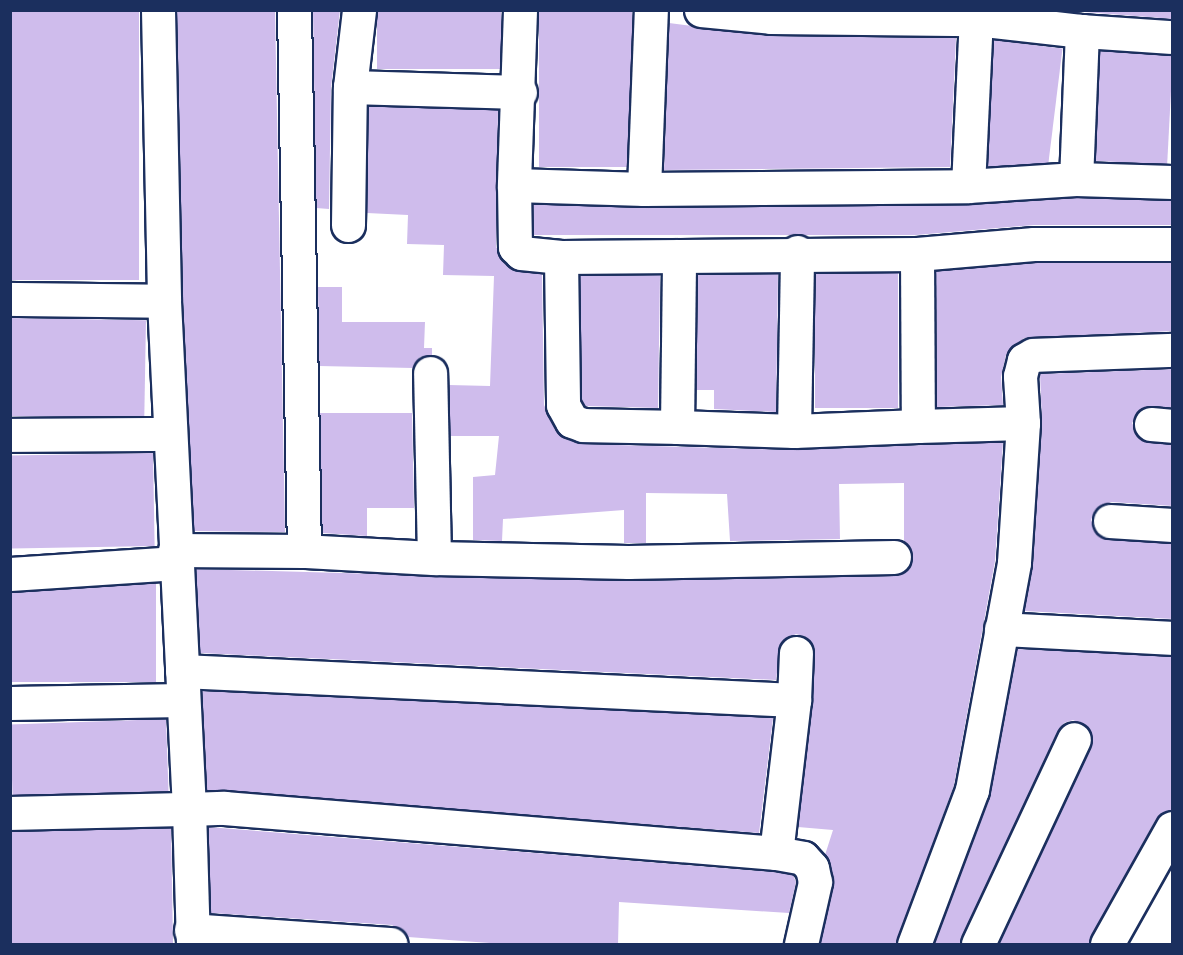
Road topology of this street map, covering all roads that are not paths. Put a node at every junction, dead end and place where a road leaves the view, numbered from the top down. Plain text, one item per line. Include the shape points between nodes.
1 (158, 10) edge
2 (294, 10) edge
3 (359, 10) edge
4 (520, 10) edge
5 (651, 10) edge
6 (701, 10) edge
7 (976, 19) junction
8 (1082, 31) junction
9 (1168, 31) edge
10 (350, 87) junction
11 (520, 92) junction
12 (1076, 179) junction
13 (1173, 182) edge
14 (514, 185) junction
15 (968, 186) junction
16 (644, 189) junction
17 (348, 225) dead end
18 (1173, 244) edge
19 (797, 252) junction
20 (917, 254) junction
21 (679, 256) junction
22 (561, 257) junction
23 (10, 298) edge
24 (164, 301) junction
25 (1173, 350) edge
26 (430, 373) dead end
27 (1023, 423) junction
28 (918, 426) junction
29 (677, 427) junction
30 (795, 431) junction
31 (170, 434) junction
32 (10, 435) edge
33 (1110, 521) dead end
34 (1173, 525) edge
35 (304, 551) junction
36 (176, 557) junction
37 (894, 557) dead end
38 (434, 558) junction
39 (10, 574) edge
40 (1001, 629) junction
41 (1173, 638) edge
42 (795, 653) dead end
43 (182, 685) junction
44 (794, 700) junction
45 (10, 703) edge
46 (1074, 739) dead end
47 (189, 809) junction
48 (10, 813) edge
49 (1173, 828) edge
50 (776, 853) junction
51 (192, 937) edge
52 (391, 945) edge
53 (801, 945) edge
54 (914, 945) edge
55 (978, 945) edge
56 (1107, 945) edge

1 - 24 street
2 - 35 street
3 - 10 street
4 - 11 street
5 - 16 street
6 - 7 street via 771,17
7 - 8 street
7 - 15 street
8 - 9 street
8 - 12 street
10 - 11 street
10 - 17 street
11 - 14 street
12 - 13 street
12 - 15 street
14 - 16 street
14 - 22 street via 515,247 521,253
15 - 16 street
18 - 20 street via 1034,244
19 - 20 street
19 - 21 street
19 - 30 street
20 - 28 street
21 - 22 street
21 - 29 street
22 - 29 street via 565,415 583,425
23 - 24 street
24 - 31 street
25 - 27 street via 1033,355 1024,360 1020,376
26 - 38 street
27 - 28 street
27 - 40 street via 1014,563
28 - 30 street
29 - 30 street
31 - 32 street
31 - 36 street
33 - 34 street
35 - 36 street
35 - 38 street
36 - 39 street
36 - 43 street
37 - 38 street via 628,562
40 - 41 street
40 - 54 street via 966,813 938,874
42 - 44 street
43 - 44 street
43 - 45 street
43 - 47 street
44 - 50 street
46 - 55 street
47 - 48 street
47 - 50 street via 224,808
47 - 51 street
49 - 56 street
50 - 53 street via 803,858 814,875
51 - 52 street

